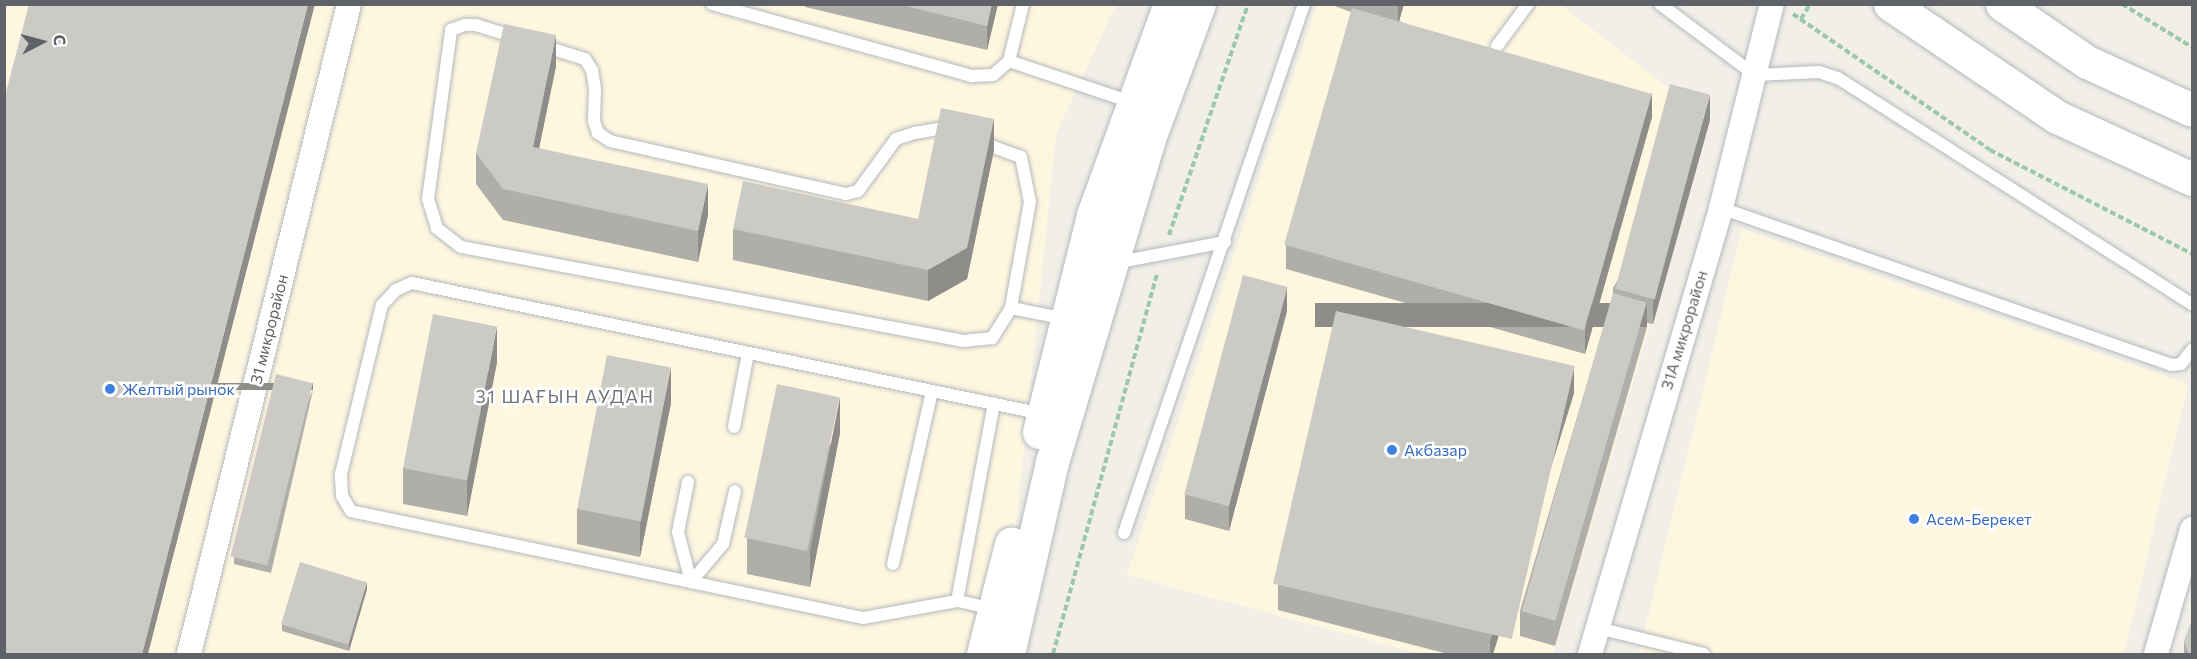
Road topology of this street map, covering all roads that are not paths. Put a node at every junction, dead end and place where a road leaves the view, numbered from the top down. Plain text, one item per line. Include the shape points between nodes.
1 (350, 4) edge
2 (712, 4) edge
3 (1023, 4) edge
4 (1170, 4) edge
5 (1199, 4) edge
6 (1305, 4) edge
7 (1528, 4) edge
8 (1660, 4) edge
9 (1890, 4) edge
10 (2002, 4) edge
11 (1779, 7) edge
12 (1497, 46) edge
13 (1009, 61) junction
14 (1755, 75) junction
15 (1135, 103) junction
16 (2193, 110) edge
17 (2193, 179) edge
18 (1721, 208) junction
19 (1225, 242) junction
20 (1111, 264) junction
21 (2193, 304) edge
22 (1011, 308) junction
23 (1067, 320) junction
24 (2193, 350) edge
25 (748, 352) junction
26 (932, 390) junction
27 (994, 404) junction
28 (1043, 414) junction
29 (734, 427) dead end
30 (688, 482) dead end
31 (735, 491) dead end
32 (2193, 529) edge
33 (1124, 533) dead end
34 (893, 564) dead end
35 (691, 582) junction
36 (957, 601) junction
37 (994, 609) junction
38 (1598, 628) junction
39 (189, 654) edge
40 (983, 654) edge
41 (1008, 654) edge
42 (1590, 654) edge
43 (1704, 654) edge
44 (2156, 654) edge

1 - 39 street, 31 микрорайон
2 - 13 lane via 972,76 993,75
3 - 13 lane
4 - 15 street
5 - 20 street via 1148,141
6 - 19 lane
7 - 12 lane
8 - 14 lane
9 - 17 street via 2057,117
10 - 16 street via 2087,62
11 - 14 street, 31А микрорайон
13 - 15 lane
14 - 18 street, 31А микрорайон
14 - 21 lane via 1819,72 1838,78
15 - 23 street via 1093,215
18 - 24 lane via 2171,364 2181,364
18 - 38 street, 31А микрорайон
19 - 20 lane
19 - 33 lane
20 - 41 street via 1052,462
22 - 22 lane via 992,338 964,341 461,247 437,228 428,199 451,30 476,25 585,59 592,70 595,90 594,121 598,133 610,141 846,194 858,191 896,139 915,133 942,128 1021,157 1030,202
22 - 23 lane
23 - 28 street
25 - 26 lane
25 - 29 lane
25 - 35 lane via 412,283 396,290 382,305 341,474 342,496 351,511
26 - 27 lane
26 - 34 lane
27 - 28 lane
27 - 36 lane
28 - 37 street
30 - 35 lane via 678,532
31 - 35 lane via 723,544
32 - 44 street
35 - 36 lane via 863,618
36 - 37 lane
37 - 40 street
38 - 42 street, 31А микрорайон
38 - 43 lane

